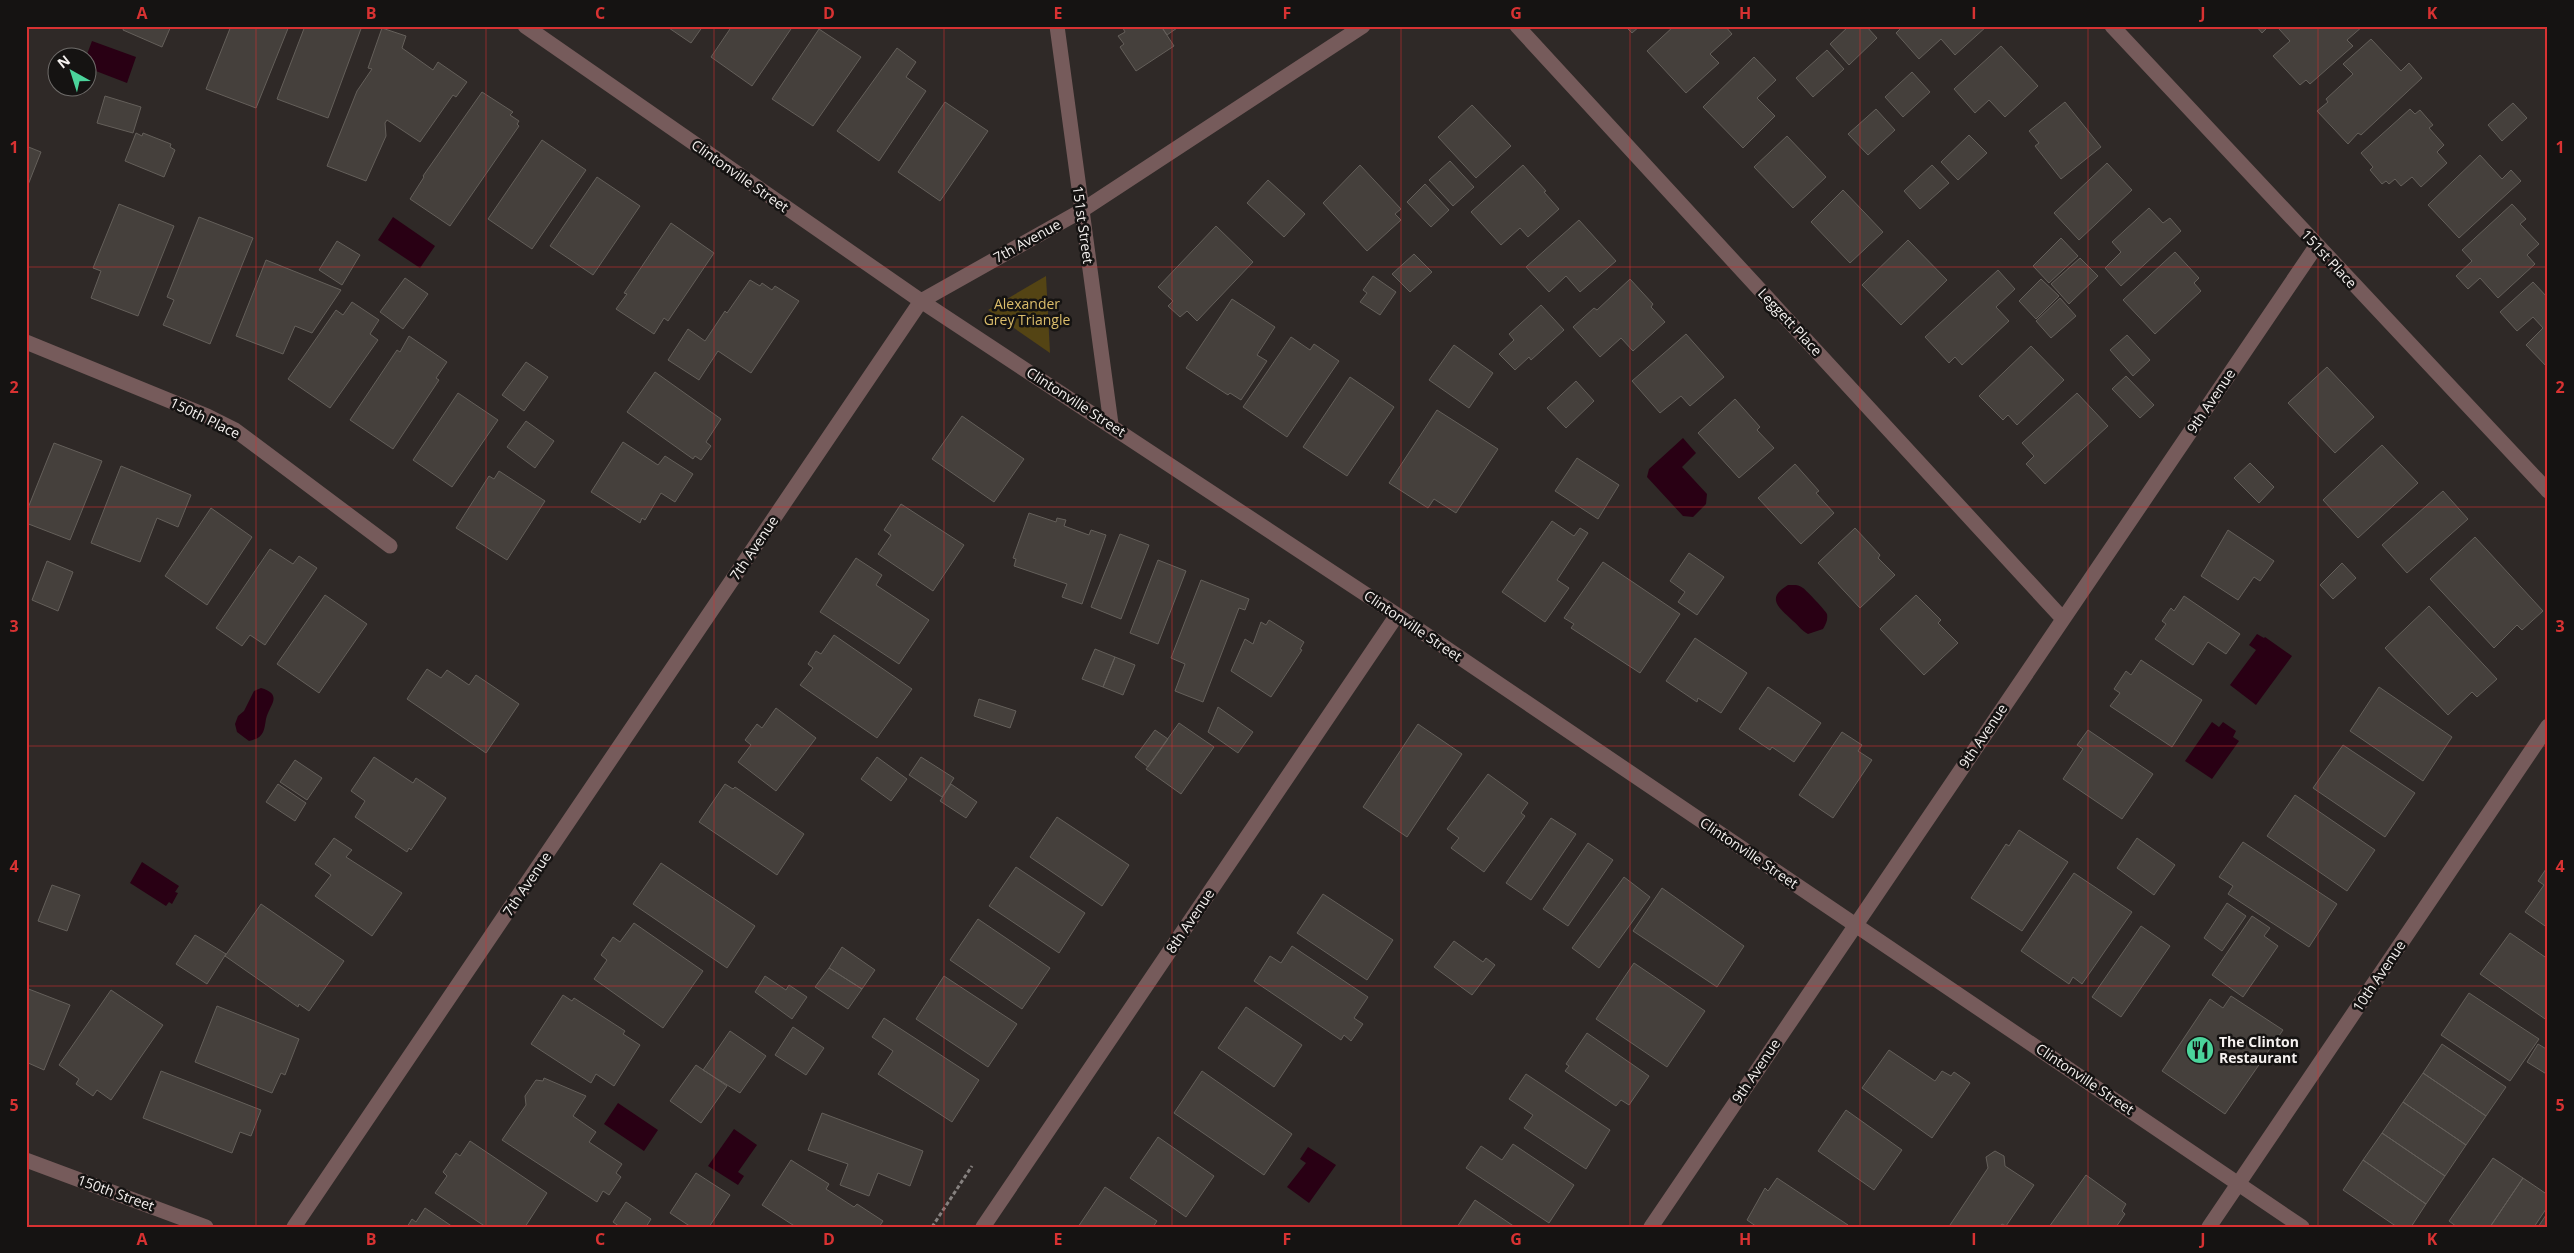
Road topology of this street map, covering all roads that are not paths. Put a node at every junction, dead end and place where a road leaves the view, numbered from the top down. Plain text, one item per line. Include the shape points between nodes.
1 (525, 26) edge
2 (1057, 26) edge
3 (1363, 26) edge
4 (1517, 26) edge
5 (2112, 26) edge
6 (1081, 211) junction
7 (2317, 245) junction
8 (921, 301) junction
9 (26, 342) edge
10 (1111, 424) junction
11 (2548, 491) edge
12 (390, 546) dead end
13 (1397, 615) junction
14 (2063, 619) junction
15 (2548, 726) edge
16 (1856, 924) junction
17 (26, 1160) edge
18 (2239, 1184) junction
19 (206, 1227) edge
20 (294, 1227) edge
21 (983, 1227) edge
22 (1651, 1227) edge
23 (2209, 1227) edge
24 (2302, 1227) edge

1 - 8 street, Clintonville Street
2 - 6 street, 151st Street
3 - 6 street, 7th Avenue
4 - 14 street, Leggett Place
5 - 7 street, 151st Place
6 - 8 street, 7th Avenue
6 - 10 street, 151st Street
7 - 11 street, 151st Place
7 - 14 street, 9th Avenue
8 - 10 street, Clintonville Street
8 - 20 street, 7th Avenue
9 - 12 street, 150th Place via 236,430
10 - 13 street, Clintonville Street
13 - 16 street, Clintonville Street
13 - 21 street, 8th Avenue
14 - 16 street, 9th Avenue
15 - 18 street, 10th Avenue
16 - 18 street, Clintonville Street
16 - 22 street, 9th Avenue
17 - 19 street, 150th Street
18 - 23 street, 10th Avenue
18 - 24 street, Clintonville Street

